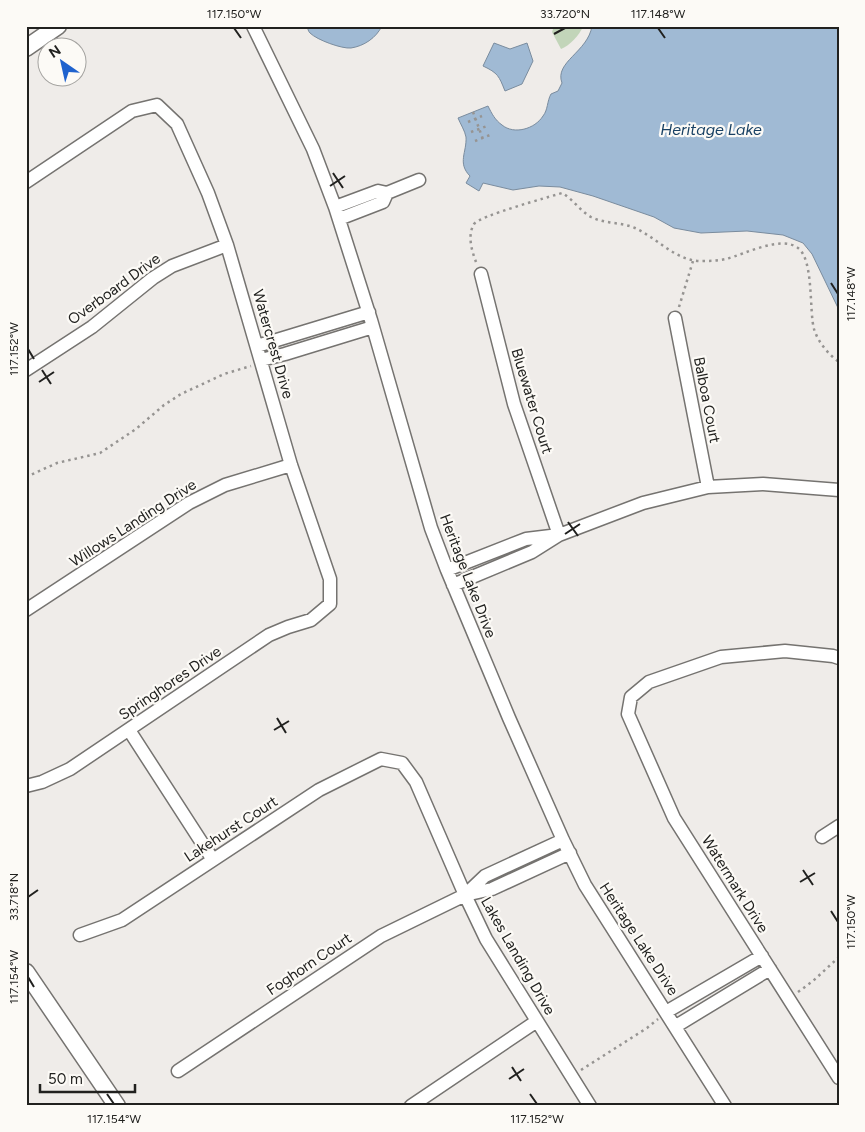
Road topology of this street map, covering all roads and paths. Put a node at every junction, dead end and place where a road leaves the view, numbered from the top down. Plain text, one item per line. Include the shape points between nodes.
1 (58, 26) edge
2 (253, 26) edge
3 (26, 48) edge
4 (473, 112) dead end
5 (482, 116) dead end
6 (468, 122) dead end
7 (487, 126) dead end
8 (471, 132) dead end
9 (490, 136) dead end
10 (475, 141) dead end
11 (484, 142) dead end
12 (419, 180) dead end
13 (26, 182) edge
14 (337, 213) junction
15 (227, 245) junction
16 (693, 261) junction
17 (481, 274) joint
18 (369, 312) junction
19 (675, 318) joint
20 (373, 327) junction
21 (257, 346) junction
22 (262, 361) junction
23 (839, 362) edge
24 (26, 370) edge
25 (291, 465) junction
26 (26, 477) edge
27 (708, 487) junction
28 (839, 490) edge
29 (559, 535) junction
30 (447, 570) junction
31 (453, 585) junction
32 (330, 604) joint
33 (26, 610) edge
34 (839, 658) edge
35 (129, 730) junction
36 (402, 763) joint
37 (26, 786) edge
38 (839, 826) edge
39 (822, 837) dead end
40 (563, 840) junction
41 (570, 853) junction
42 (213, 860) junction
43 (465, 895) junction
44 (80, 935) dead end
45 (762, 956) junction
46 (839, 958) edge
47 (770, 968) junction
48 (26, 972) edge
49 (789, 998) junction
50 (666, 1012) junction
51 (537, 1021) junction
52 (676, 1026) junction
53 (178, 1071) dead end
54 (571, 1076) junction
55 (839, 1078) edge
56 (117, 1106) edge
57 (411, 1106) edge
58 (590, 1106) edge
59 (725, 1106) edge

1 - 3 main road
2 - 14 street, Heritage Lake Drive via 313,149
4 - 11 path
5 - 6 path
7 - 8 path
9 - 10 path
12 - 14 street via 388,193 378,191
13 - 15 street, Watercrest Drive via 132,111 157,105 177,124
14 - 18 street, Heritage Lake Drive
15 - 21 street, Watercrest Drive
15 - 24 street, Overboard Drive via 172,266 92,327
16 - 17 path via 637,229 591,217 562,194 491,215 474,225 471,248
16 - 19 path
16 - 23 path via 724,260 781,243 796,247 804,253 814,329 821,344
17 - 29 street, Bluewater Court via 514,404
18 - 20 street, Heritage Lake Drive
18 - 21 street
19 - 27 street, Balboa Court
20 - 22 street
20 - 30 street, Heritage Lake Drive via 431,528
21 - 22 street, Watercrest Drive
22 - 25 street, Watercrest Drive
22 - 26 path via 181,394 100,453 57,462
25 - 32 street, Watercrest Drive via 330,579
25 - 33 street, Willows Landing Drive via 225,485 188,504
27 - 28 street via 763,484
27 - 29 street via 643,503
29 - 30 street via 526,539
29 - 31 street via 532,552
30 - 31 street, Heritage Lake Drive
31 - 40 street, Heritage Lake Drive
32 - 35 street, Springhores Drive via 311,620 268,635
34 - 45 street, Watermark Drive via 785,650 720,657 649,682 631,697 628,714 674,818
35 - 37 street, Springhores Drive via 70,769
35 - 42 street
36 - 42 street, Lakehurst Court via 381,759 318,790
36 - 43 street, Lakes Landing Drive via 416,782
38 - 39 street
40 - 41 street, Heritage Lake Drive
40 - 43 street via 485,876
41 - 43 street via 492,889
41 - 50 street, Heritage Lake Drive via 585,885
42 - 44 street, Lakehurst Court via 122,920
43 - 51 street, Lakes Landing Drive via 486,939
43 - 53 street, Foghorn Court via 381,936
45 - 47 street, Watermark Drive
45 - 50 street
46 - 49 path
47 - 49 street, Watermark Drive
47 - 52 street
48 - 56 main road
49 - 55 street, Watermark Drive
50 - 52 street, Heritage Lake Drive
50 - 54 path via 648,1028
51 - 54 street, Lakes Landing Drive
51 - 57 street
52 - 59 street, Heritage Lake Drive
54 - 58 street, Lakes Landing Drive

